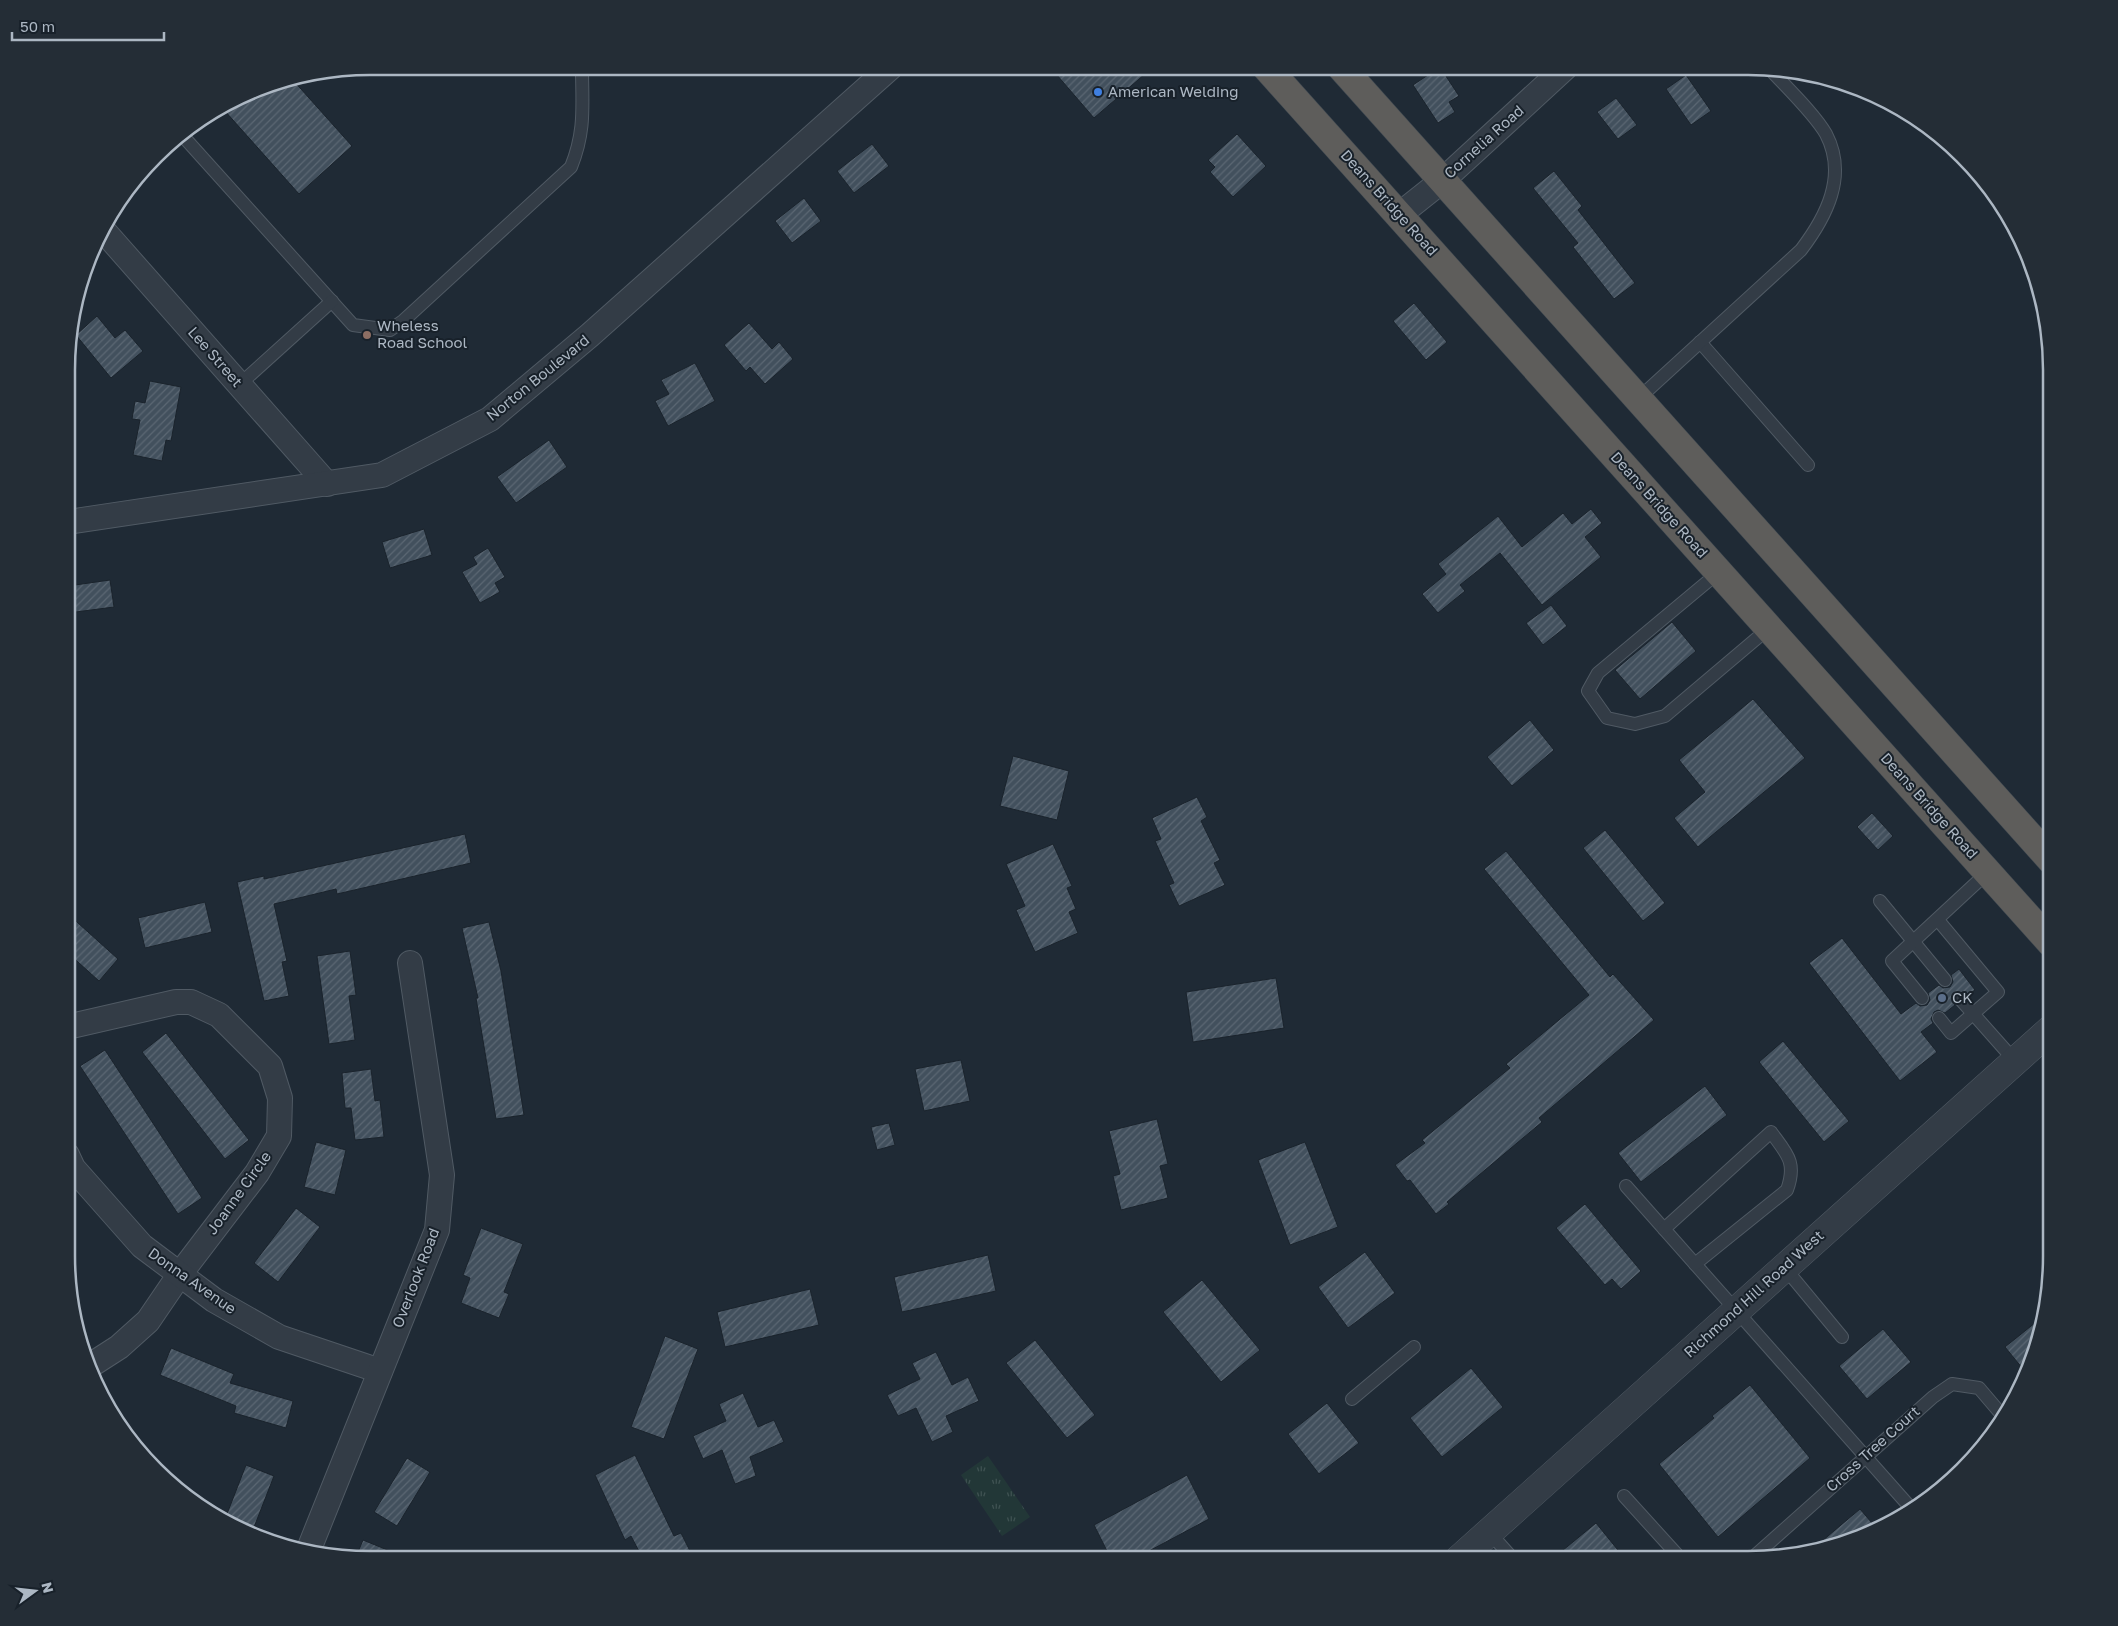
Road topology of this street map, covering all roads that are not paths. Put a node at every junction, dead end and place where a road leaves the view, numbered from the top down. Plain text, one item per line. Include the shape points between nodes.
1 (582, 75) edge
2 (882, 75) edge
3 (1273, 75) edge
4 (1347, 75) edge
5 (1557, 75) edge
6 (1777, 77) edge
7 (186, 139) edge
8 (1442, 180) junction
9 (1399, 214) junction
10 (108, 235) edge
11 (332, 301) junction
12 (1700, 342) junction
13 (239, 385) junction
14 (1638, 400) junction
15 (1808, 465) dead end
16 (327, 484) junction
17 (75, 521) edge
18 (1719, 572) junction
19 (1769, 628) junction
20 (2043, 851) edge
21 (1988, 872) junction
22 (1880, 901) dead end
23 (1938, 920) junction
24 (2043, 934) edge
25 (1913, 942) junction
26 (410, 963) dead end
27 (1945, 980) dead end
28 (1922, 998) dead end
29 (1961, 1000) dead end
30 (1974, 1014) junction
31 (1939, 1018) dead end
32 (75, 1026) edge
33 (2043, 1036) edge
34 (2015, 1061) junction
35 (75, 1170) edge
36 (1626, 1186) dead end
37 (1664, 1229) junction
38 (1695, 1264) junction
39 (1784, 1267) junction
40 (180, 1274) junction
41 (1735, 1311) junction
42 (1842, 1337) dead end
43 (1414, 1347) dead end
44 (95, 1363) edge
45 (380, 1371) junction
46 (1352, 1400) dead end
47 (1998, 1411) edge
48 (1864, 1457) junction
49 (1624, 1496) dead end
50 (1907, 1504) edge
51 (1489, 1532) junction
52 (310, 1544) edge
53 (1761, 1550) edge
54 (1473, 1551) edge
55 (1506, 1551) edge
56 (1674, 1551) edge

1 - 11 lane via 580,146 571,167 403,321 390,330 353,325
2 - 16 street, Norton Boulevard via 590,335 490,418 382,475
3 - 9 highway, Deans Bridge Road
4 - 8 highway
5 - 8 street, Cornelia Road
6 - 12 lane via 1826,134 1834,156 1836,178 1828,207 1801,250
7 - 11 lane
8 - 9 street, Cornelia Road
8 - 14 highway
9 - 18 highway, Deans Bridge Road
10 - 13 street, Lee Street
11 - 13 lane
12 - 14 lane
12 - 15 lane
13 - 16 street, Lee Street
14 - 20 highway
16 - 17 street, Norton Boulevard
18 - 19 highway, Deans Bridge Road
18 - 19 lane via 1598,673 1588,690 1607,718 1635,724 1664,716
19 - 21 highway, Deans Bridge Road
21 - 23 lane
21 - 24 highway, Deans Bridge Road
22 - 25 lane
23 - 25 lane
23 - 30 lane via 1998,992
25 - 27 lane
25 - 28 lane via 1892,961
26 - 45 street, Overlook Road via 442,1175 437,1230
29 - 30 lane
30 - 31 lane via 1951,1033
30 - 34 lane
32 - 40 street, Joanne Circle via 176,1002 192,1002 219,1015 270,1066 280,1098 279,1136 257,1173
33 - 34 street, Richmond Hill Road West
34 - 39 street, Richmond Hill Road West
35 - 40 street, Donna Avenue via 142,1246
36 - 37 lane
37 - 38 lane
37 - 38 lane via 1772,1132 1790,1158 1792,1175 1787,1190
38 - 41 lane
39 - 41 street, Richmond Hill Road West
39 - 42 lane
40 - 44 street, Joanne Circle via 148,1320 119,1347
40 - 45 street, Donna Avenue via 214,1300 279,1337
41 - 48 lane
41 - 51 street, Richmond Hill Road West
43 - 46 lane
45 - 52 street, Overlook Road
47 - 48 lane, Cross Tree Court via 1979,1388 1952,1384 1932,1397
48 - 50 lane
48 - 53 lane, Cross Tree Court
49 - 56 lane
51 - 54 street, Richmond Hill Road West
51 - 55 lane

